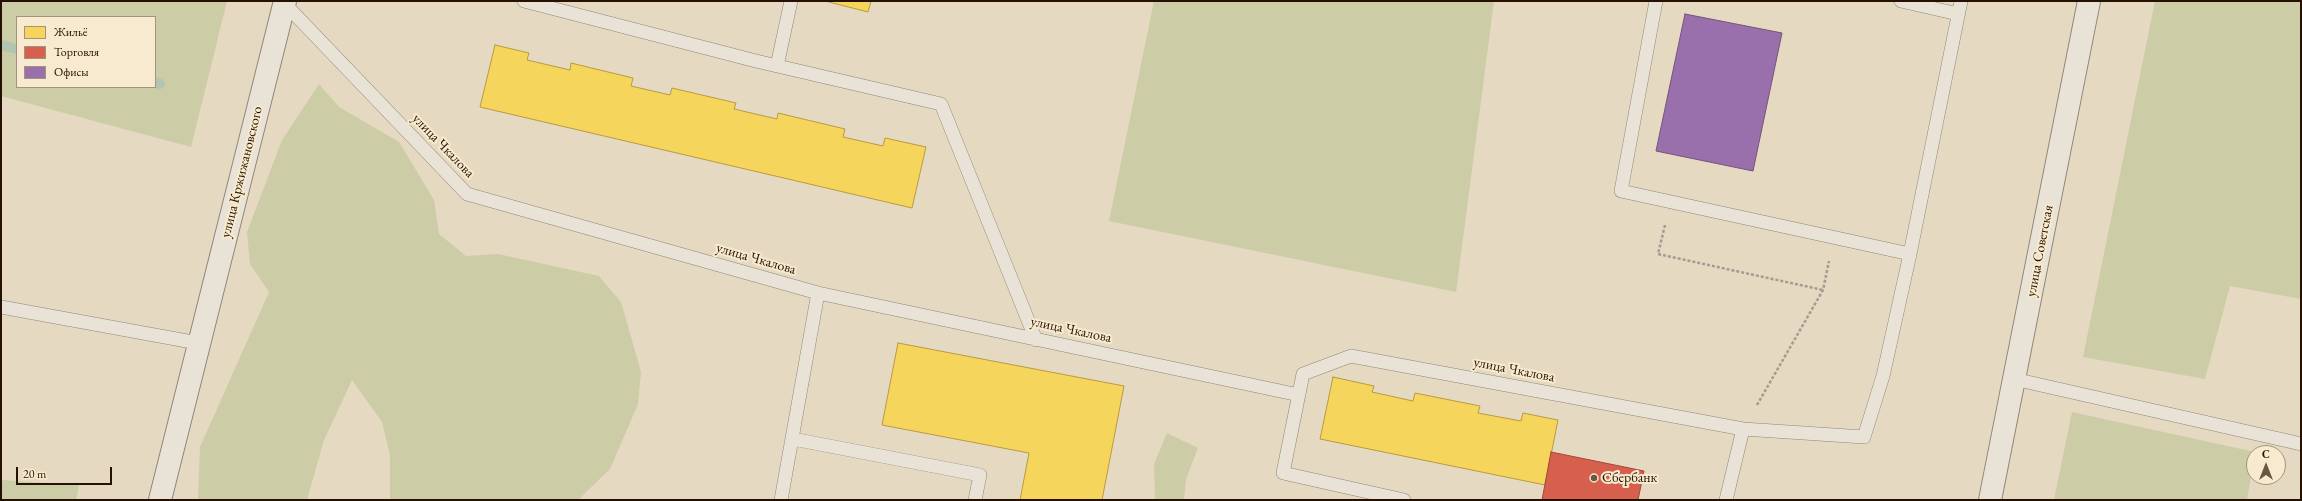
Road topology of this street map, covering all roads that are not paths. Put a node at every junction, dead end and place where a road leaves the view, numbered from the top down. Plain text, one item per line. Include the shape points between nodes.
1 (526, 1) edge
2 (791, 1) edge
3 (1656, 1) edge
4 (1901, 1) edge
5 (1961, 1) edge
6 (2089, 1) edge
7 (285, 2) edge
8 (1958, 14) junction
9 (777, 66) junction
10 (1910, 254) junction
11 (818, 294) junction
12 (1, 307) edge
13 (1036, 340) junction
14 (198, 343) junction
15 (2014, 379) junction
16 (1299, 395) junction
17 (1743, 429) junction
18 (793, 439) junction
19 (2301, 444) edge
20 (160, 500) edge
21 (781, 500) edge
22 (976, 500) edge
23 (1404, 500) edge
24 (1726, 500) edge
25 (1990, 500) edge

1 - 9 lane
2 - 9 lane
3 - 10 lane via 1621,191
4 - 8 lane
5 - 8 lane
6 - 15 street, улица Советская
7 - 11 lane, улица Чкалова via 467,194
7 - 14 street, улица Кржижановского
8 - 10 lane
9 - 13 lane via 941,104
10 - 17 lane, улица Чкалова via 1883,376 1864,437
11 - 13 lane, улица Чкалова
11 - 18 lane
12 - 14 lane
13 - 16 lane, улица Чкалова
14 - 20 street, улица Кржижановского
15 - 19 lane
15 - 25 street, улица Советская
16 - 17 lane, улица Чкалова via 1303,374 1351,356
16 - 23 lane, улица Чкалова via 1283,473
17 - 24 lane
18 - 21 lane
18 - 22 lane via 980,475

